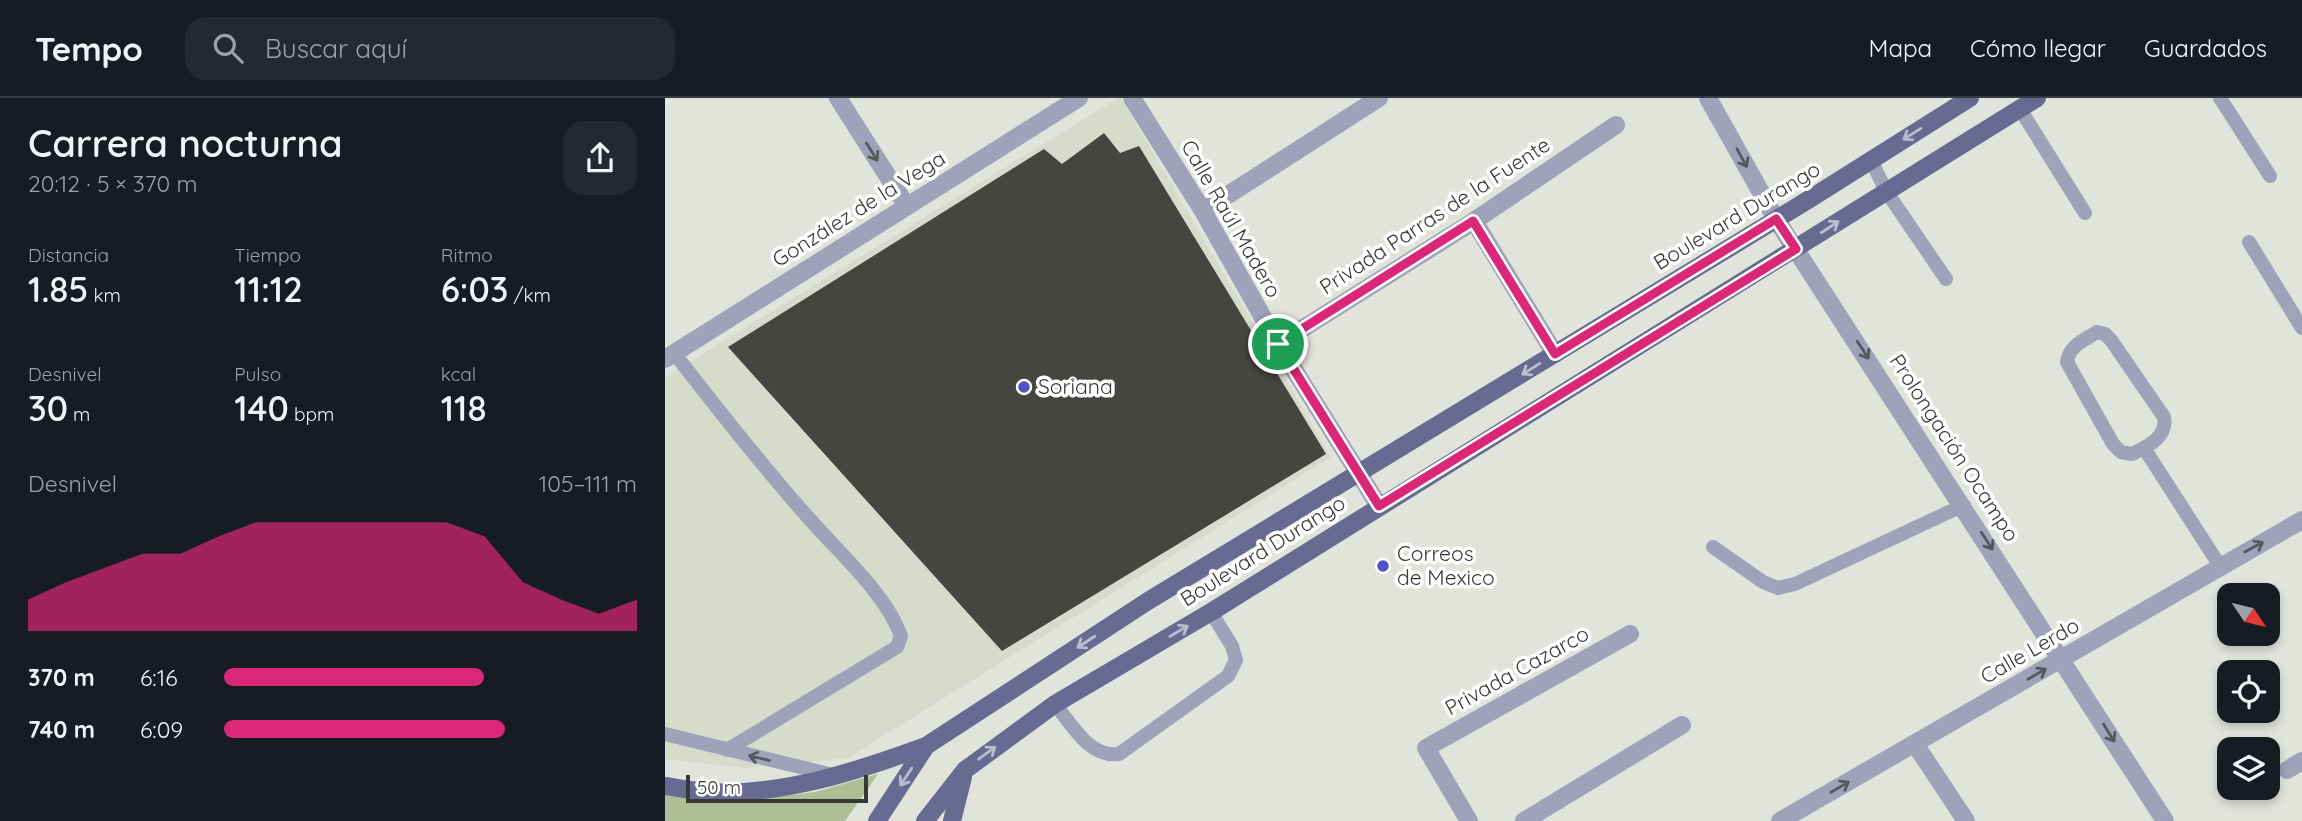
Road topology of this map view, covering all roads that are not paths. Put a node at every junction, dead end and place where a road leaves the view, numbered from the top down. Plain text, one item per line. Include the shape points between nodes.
1 (838, 98) edge
2 (1079, 98) edge
3 (1132, 98) edge
4 (1379, 98) edge
5 (1708, 98) edge
6 (1970, 98) edge
7 (2037, 98) edge
8 (2220, 98) edge
9 (2020, 109) junction
10 (1616, 125) dead end
11 (1871, 160) junction
12 (2270, 176) dead end
13 (1886, 191) junction
14 (906, 205) junction
15 (1203, 211) junction
16 (2085, 213) dead end
17 (1776, 219) junction
18 (1473, 221) junction
19 (2249, 242) dead end
20 (1796, 249) junction
21 (1946, 279) dead end
22 (2302, 328) edge
23 (1278, 344) junction
24 (1555, 354) junction
25 (670, 356) edge
26 (2144, 448) junction
27 (1359, 474) junction
28 (1964, 505) junction
29 (1379, 506) junction
30 (2302, 520) edge
31 (1713, 547) dead end
32 (2220, 566) junction
33 (1211, 612) junction
34 (1630, 635) dead end
35 (2063, 659) junction
36 (1055, 704) junction
37 (1682, 725) dead end
38 (665, 734) edge
39 (1915, 744) junction
40 (926, 747) junction
41 (727, 750) junction
42 (965, 770) junction
43 (838, 776) junction
44 (665, 786) edge
45 (1810, 814) edge
46 (877, 821) edge
47 (925, 821) edge
48 (952, 821) edge
49 (1469, 821) edge
50 (1524, 821) edge
51 (1780, 821) edge
52 (1966, 821) edge
53 (2165, 821) edge

1 -> 14 street
2 - 14 street, González de la Vega
3 - 15 street, Calle Raúl Madero
4 - 15 street
5 -> 17 street, Prolongación Ocampo
6 -> 11 main road, Boulevard Durango
7 - 9 main road, Boulevard Durango
8 - 12 lane
9 - 13 main road, Boulevard Durango
9 - 16 lane
10 - 18 street, Privada Parras de la Fuente
11 - 13 lane
11 - 17 main road, Boulevard Durango
20 -> 13 main road, Boulevard Durango
13 - 21 lane
14 - 25 street, González de la Vega
15 - 23 street, Calle Raúl Madero
17 - 20 street, Prolongación Ocampo
17 - 24 main road, Boulevard Durango
18 - 23 street, Privada Parras de la Fuente
18 - 24 street
19 - 22 lane
20 -> 28 street, Prolongación Ocampo
20 - 29 main road, Boulevard Durango
23 - 27 street, Calle Raúl Madero
24 -> 27 main road, Boulevard Durango
25 - 41 lane via 875,593 901,636 897,647
26 - 26 lane via 2159,438 2166,426 2164,416 2111,340 2097,332 2075,346 2067,362 2113,444 2132,454
26 - 32 lane
27 - 29 street, Calle Raúl Madero
27 -> 40 main road, Boulevard Durango via 1148,601
28 - 31 lane via 1779,588
28 -> 35 street, Prolongación Ocampo
29 - 33 main road, Boulevard Durango
32 -> 30 street, Calle Lerdo
32 - 35 street, Calle Lerdo
36 -> 33 main road, Boulevard Durango
33 - 36 lane via 1236,660 1229,676 1119,754 1105,756 1095,751
34 - 49 street, Privada Cazarco via 1426,748
39 -> 35 street, Calle Lerdo
35 -> 53 street, Prolongación Ocampo
42 -> 36 main road, Boulevard Durango
37 - 50 street
38 - 41 lane
45 -> 39 street, Calle Lerdo
39 - 52 street
40 - 43 main road
40 -> 46 main road, Boulevard Durango
43 -> 41 lane
42 - 47 main road, Boulevard Durango
42 - 48 main road
43 - 44 main road via 773,788 709,792
45 - 51 street, Calle Lerdo

